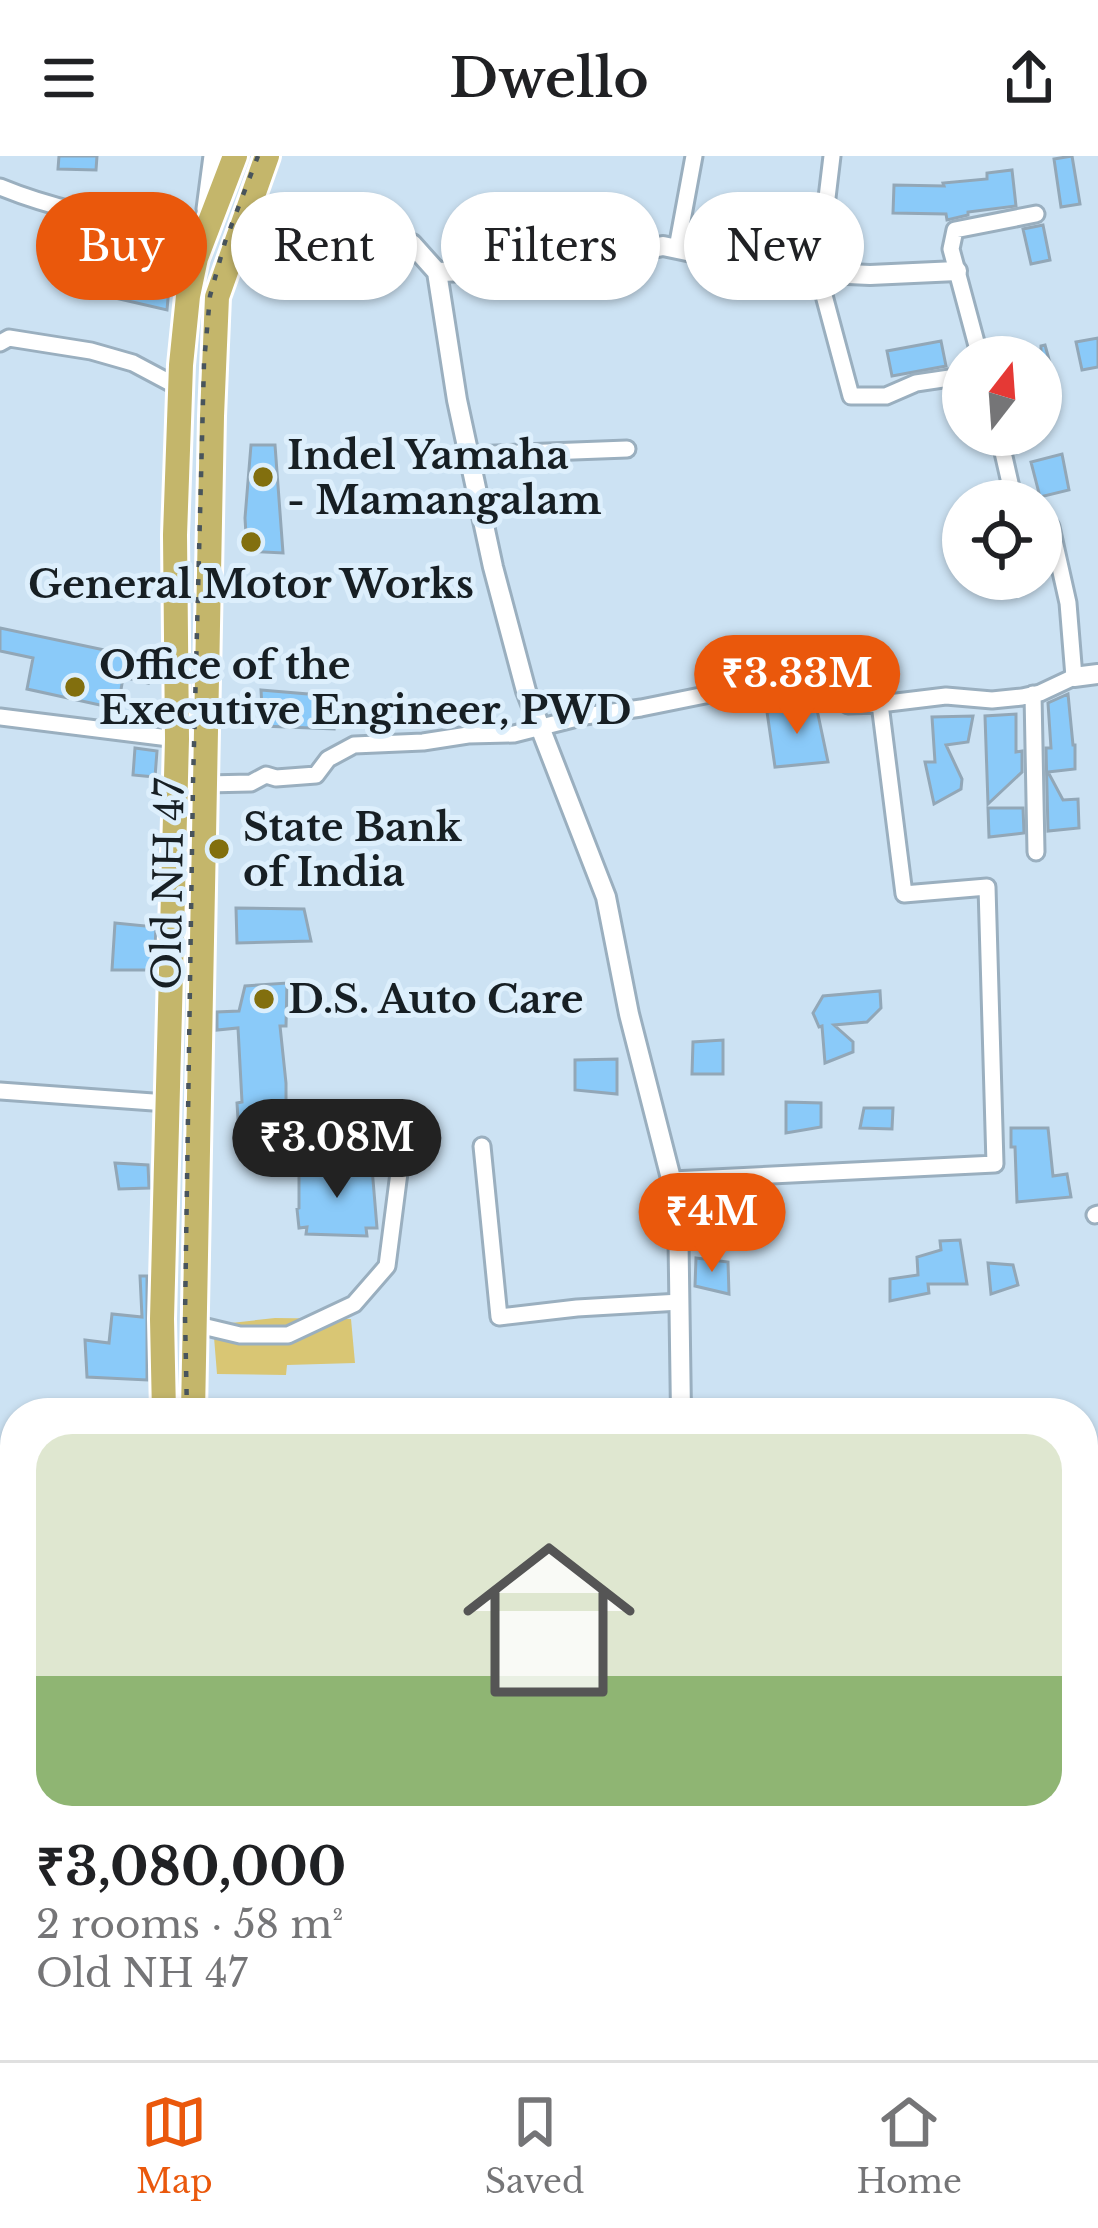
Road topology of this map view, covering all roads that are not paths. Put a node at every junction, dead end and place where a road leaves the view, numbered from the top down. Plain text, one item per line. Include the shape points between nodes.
1 (215, 156) edge
2 (235, 156) edge
3 (267, 156) edge
4 (694, 156) edge
5 (832, 156) edge
6 (0, 187) edge
7 (253, 192) edge
8 (828, 192) edge
9 (36, 201) edge
10 (1036, 214) dead end
11 (207, 215) edge
12 (207, 229) edge
13 (677, 248) junction
14 (417, 250) edge
15 (684, 250) edge
16 (231, 256) edge
17 (957, 271) junction
18 (437, 272) junction
19 (864, 275) edge
20 (188, 300) edge
21 (825, 300) edge
22 (974, 336) edge
23 (0, 343) edge
24 (942, 379) edge
25 (181, 388) junction
26 (627, 449) dead end
27 (468, 454) junction
28 (175, 535) junction
29 (210, 536) junction
30 (1062, 576) edge
31 (1098, 674) edge
32 (1074, 677) junction
33 (1033, 694) junction
34 (880, 704) junction
35 (0, 717) edge
36 (540, 727) junction
37 (177, 739) junction
38 (206, 784) junction
39 (1036, 852) dead end
40 (0, 1091) edge
41 (167, 1102) junction
42 (401, 1117) dead end
43 (482, 1145) dead end
44 (672, 1180) junction
45 (680, 1302) junction
46 (194, 1324) junction
47 (164, 1398) edge
48 (193, 1398) edge
49 (681, 1398) edge

1 - 11 main road
2 - 12 main road, Old NH 47
3 - 7 main road, Old NH 47
4 - 13 street
5 - 8 street
6 - 9 street
10 - 17 street via 955,230
13 - 15 street
13 - 18 street via 548,268
14 - 18 street
16 - 29 main road, Old NH 47 via 217,297
17 - 19 street
17 - 22 street
18 - 27 street
20 - 25 main road, Old NH 47
21 - 24 street via 851,396 886,396
23 - 25 street via 91,351
25 - 28 main road, Old NH 47
26 - 27 street
27 - 36 street
28 - 29 main road
28 - 37 main road, Old NH 47
29 - 38 main road, Old NH 47
30 - 32 street
31 - 32 street
32 - 33 street
33 - 34 street
33 - 39 street
34 - 36 street via 848,705 804,675
34 - 44 street via 904,894 987,887 994,1164
35 - 37 street
36 - 38 street via 353,745 316,775
36 - 44 street via 606,897
37 - 41 main road, Old NH 47
38 - 46 main road, Old NH 47
40 - 41 street
41 - 47 main road, Old NH 47
42 - 46 street via 387,1266 354,1304 288,1335
43 - 45 street via 499,1317
44 - 45 street
45 - 49 street
46 - 48 main road, Old NH 47

